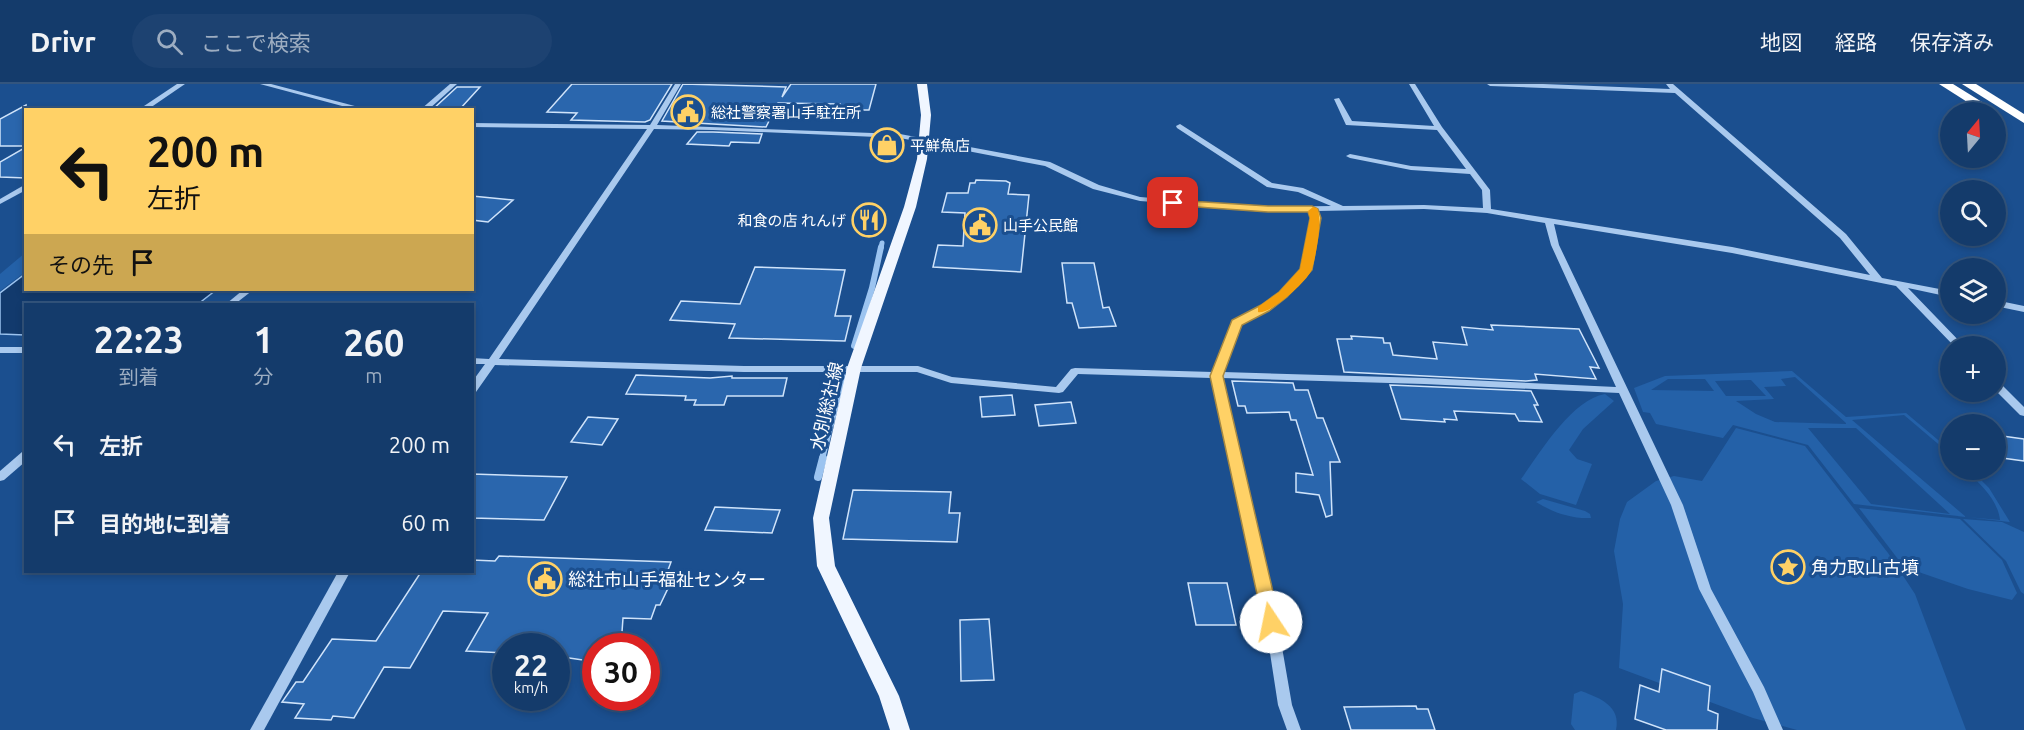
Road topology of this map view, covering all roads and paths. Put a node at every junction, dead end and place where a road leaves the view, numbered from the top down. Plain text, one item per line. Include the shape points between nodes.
1 (182, 84) edge
2 (263, 84) edge
3 (454, 84) edge
4 (678, 84) edge
5 (922, 84) edge
6 (1412, 84) edge
7 (1490, 84) edge
8 (1669, 84) edge
9 (1945, 84) edge
10 (1968, 84) edge
11 (1676, 91) junction
12 (1337, 99) dead end
13 (1975, 102) edge
14 (144, 108) edge
15 (359, 108) edge
16 (425, 108) edge
17 (2024, 119) edge
18 (2006, 121) edge
19 (474, 124) edge
20 (1180, 126) dead end
21 (651, 128) junction
22 (1439, 128) junction
23 (2024, 133) edge
24 (924, 140) junction
25 (1350, 156) dead end
26 (1473, 172) junction
27 (24, 187) edge
28 (0, 202) edge
29 (1342, 207) junction
30 (1312, 209) junction
31 (1487, 212) junction
32 (1549, 221) junction
33 (1879, 280) junction
34 (1899, 284) junction
35 (247, 291) edge
36 (1940, 292) edge
37 (231, 303) edge
38 (2006, 305) edge
39 (2024, 309) edge
40 (1949, 336) edge
41 (0, 350) edge
42 (24, 350) edge
43 (474, 361) edge
44 (492, 362) junction
45 (854, 368) junction
46 (1216, 376) junction
47 (474, 387) edge
48 (1622, 390) junction
49 (2006, 395) edge
50 (2024, 413) edge
51 (24, 457) edge
52 (0, 477) edge
53 (343, 573) edge
54 (257, 730) edge
55 (900, 730) edge
56 (1294, 730) edge
57 (1776, 730) edge

1 - 14 street
2 - 15 street
3 - 16 street
4 - 21 street
5 - 24 main road, 水別総社線 via 926,100
6 - 22 street
7 - 11 street
8 - 11 street
9 - 13 highway
10 - 17 highway
11 - 33 street via 1843,236
12 - 22 street via 1348,123
18 - 23 highway
19 - 21 street
20 - 29 street via 1270,185 1312,194
21 - 24 street via 847,132
21 - 44 street
22 - 26 street
24 - 30 street via 1047,164 1096,187 1140,199 1208,206
24 - 45 main road, 水別総社線 via 910,207
25 - 26 street via 1411,168
26 - 31 street via 1485,190
27 - 28 street
29 - 30 street
29 - 31 street
30 - 46 street via 1315,218 1306,270 1265,308 1237,323
31 - 32 street
32 - 33 street via 1732,250
32 - 48 street via 1555,245
33 - 34 street
34 - 36 street
34 - 40 street
35 - 37 street
38 - 39 street
41 - 42 street
43 - 44 street
44 - 45 street
44 - 47 street
45 - 46 street via 918,369 951,380 1059,390 1075,371
45 - 55 main road, 水別総社線 via 820,518 826,566 889,696
46 - 48 street
46 - 56 street via 1268,601 1285,705
48 - 57 street via 1677,505 1705,589
49 - 50 street
51 - 52 street
53 - 54 street

